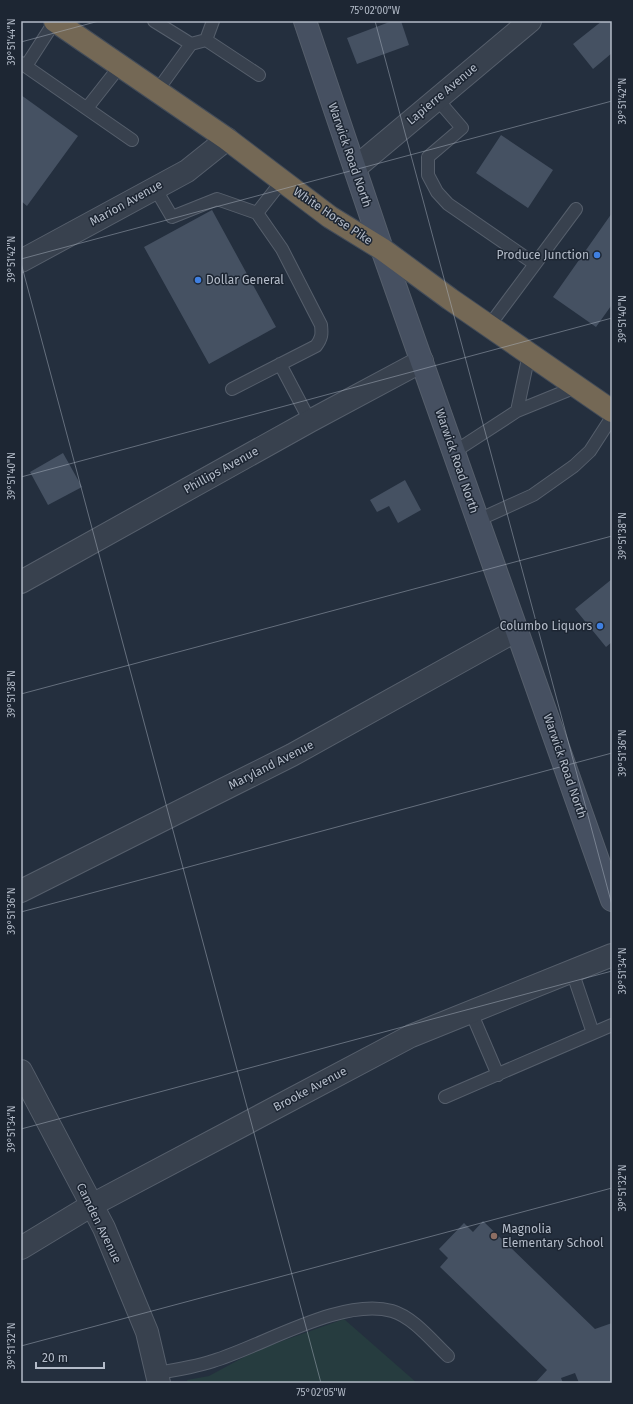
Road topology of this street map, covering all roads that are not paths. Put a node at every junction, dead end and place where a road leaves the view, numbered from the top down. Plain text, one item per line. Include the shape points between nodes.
1 (55, 21) edge
2 (155, 21) edge
3 (213, 21) edge
4 (305, 21) edge
5 (530, 21) edge
6 (206, 40) junction
7 (191, 44) junction
8 (23, 64) edge
9 (120, 66) junction
10 (259, 75) dead end
11 (157, 91) junction
12 (437, 99) junction
13 (87, 108) junction
14 (227, 139) junction
15 (132, 140) dead end
16 (354, 168) junction
17 (282, 181) junction
18 (155, 188) junction
19 (576, 209) dead end
20 (257, 213) junction
21 (382, 249) junction
22 (21, 261) edge
23 (535, 264) junction
24 (489, 326) junction
25 (529, 354) junction
26 (422, 361) junction
27 (280, 364) junction
28 (576, 387) junction
29 (232, 389) dead end
30 (612, 411) edge
31 (517, 412) junction
32 (612, 417) edge
33 (310, 420) junction
34 (454, 452) junction
35 (478, 520) junction
36 (21, 582) edge
37 (517, 630) junction
38 (21, 891) edge
39 (612, 900) edge
40 (612, 955) edge
41 (572, 971) junction
42 (471, 1012) junction
43 (612, 1025) edge
44 (593, 1034) junction
45 (21, 1071) edge
46 (498, 1074) junction
47 (445, 1097) dead end
48 (92, 1205) junction
49 (21, 1248) edge
50 (448, 1356) dead end
51 (158, 1378) edge

1 - 8 lane
1 - 9 highway, White Horse Pike
2 - 7 lane
3 - 6 lane
4 - 16 street, Warwick Road North
5 - 12 street, Lapierre Avenue
6 - 7 lane
6 - 10 lane
7 - 11 lane
8 - 13 lane
9 - 11 highway, White Horse Pike
9 - 13 lane
11 - 14 highway, White Horse Pike
12 - 16 street, Lapierre Avenue
12 - 23 lane via 462,128 428,157 428,175 437,192 461,214
13 - 15 lane
14 - 17 highway, White Horse Pike
14 - 18 street, Marion Avenue via 187,170
16 - 21 street, Warwick Road North
17 - 20 lane
17 - 21 highway, White Horse Pike via 330,217
18 - 20 lane via 172,217 217,199
18 - 22 street, Marion Avenue
19 - 23 lane
20 - 27 lane via 282,249 321,325 321,340 316,346
21 - 24 highway, White Horse Pike
21 - 26 street, Warwick Road North
23 - 24 lane
24 - 25 highway, White Horse Pike
25 - 28 highway, White Horse Pike
25 - 31 lane
26 - 33 street, Phillips Avenue
26 - 34 street, Warwick Road North
27 - 29 lane
27 - 33 lane
28 - 30 highway, White Horse Pike
28 - 31 lane
31 - 34 lane
32 - 35 lane via 590,451 574,466 533,495
33 - 36 street, Phillips Avenue
34 - 35 street, Warwick Road North
35 - 37 street, Warwick Road North
37 - 38 street, Maryland Avenue via 292,755
37 - 39 street, Warwick Road North
40 - 41 street, Brooke Avenue
41 - 42 street, Brooke Avenue
41 - 44 lane
42 - 46 lane
42 - 48 street, Brooke Avenue via 411,1036
43 - 44 lane
44 - 46 lane
45 - 48 street, Camden Avenue
46 - 47 lane
48 - 49 street, Brooke Avenue
48 - 51 street, Camden Avenue via 147,1332
50 - 51 lane via 408,1319 392,1311 372,1308 352,1310 323,1318 213,1361

